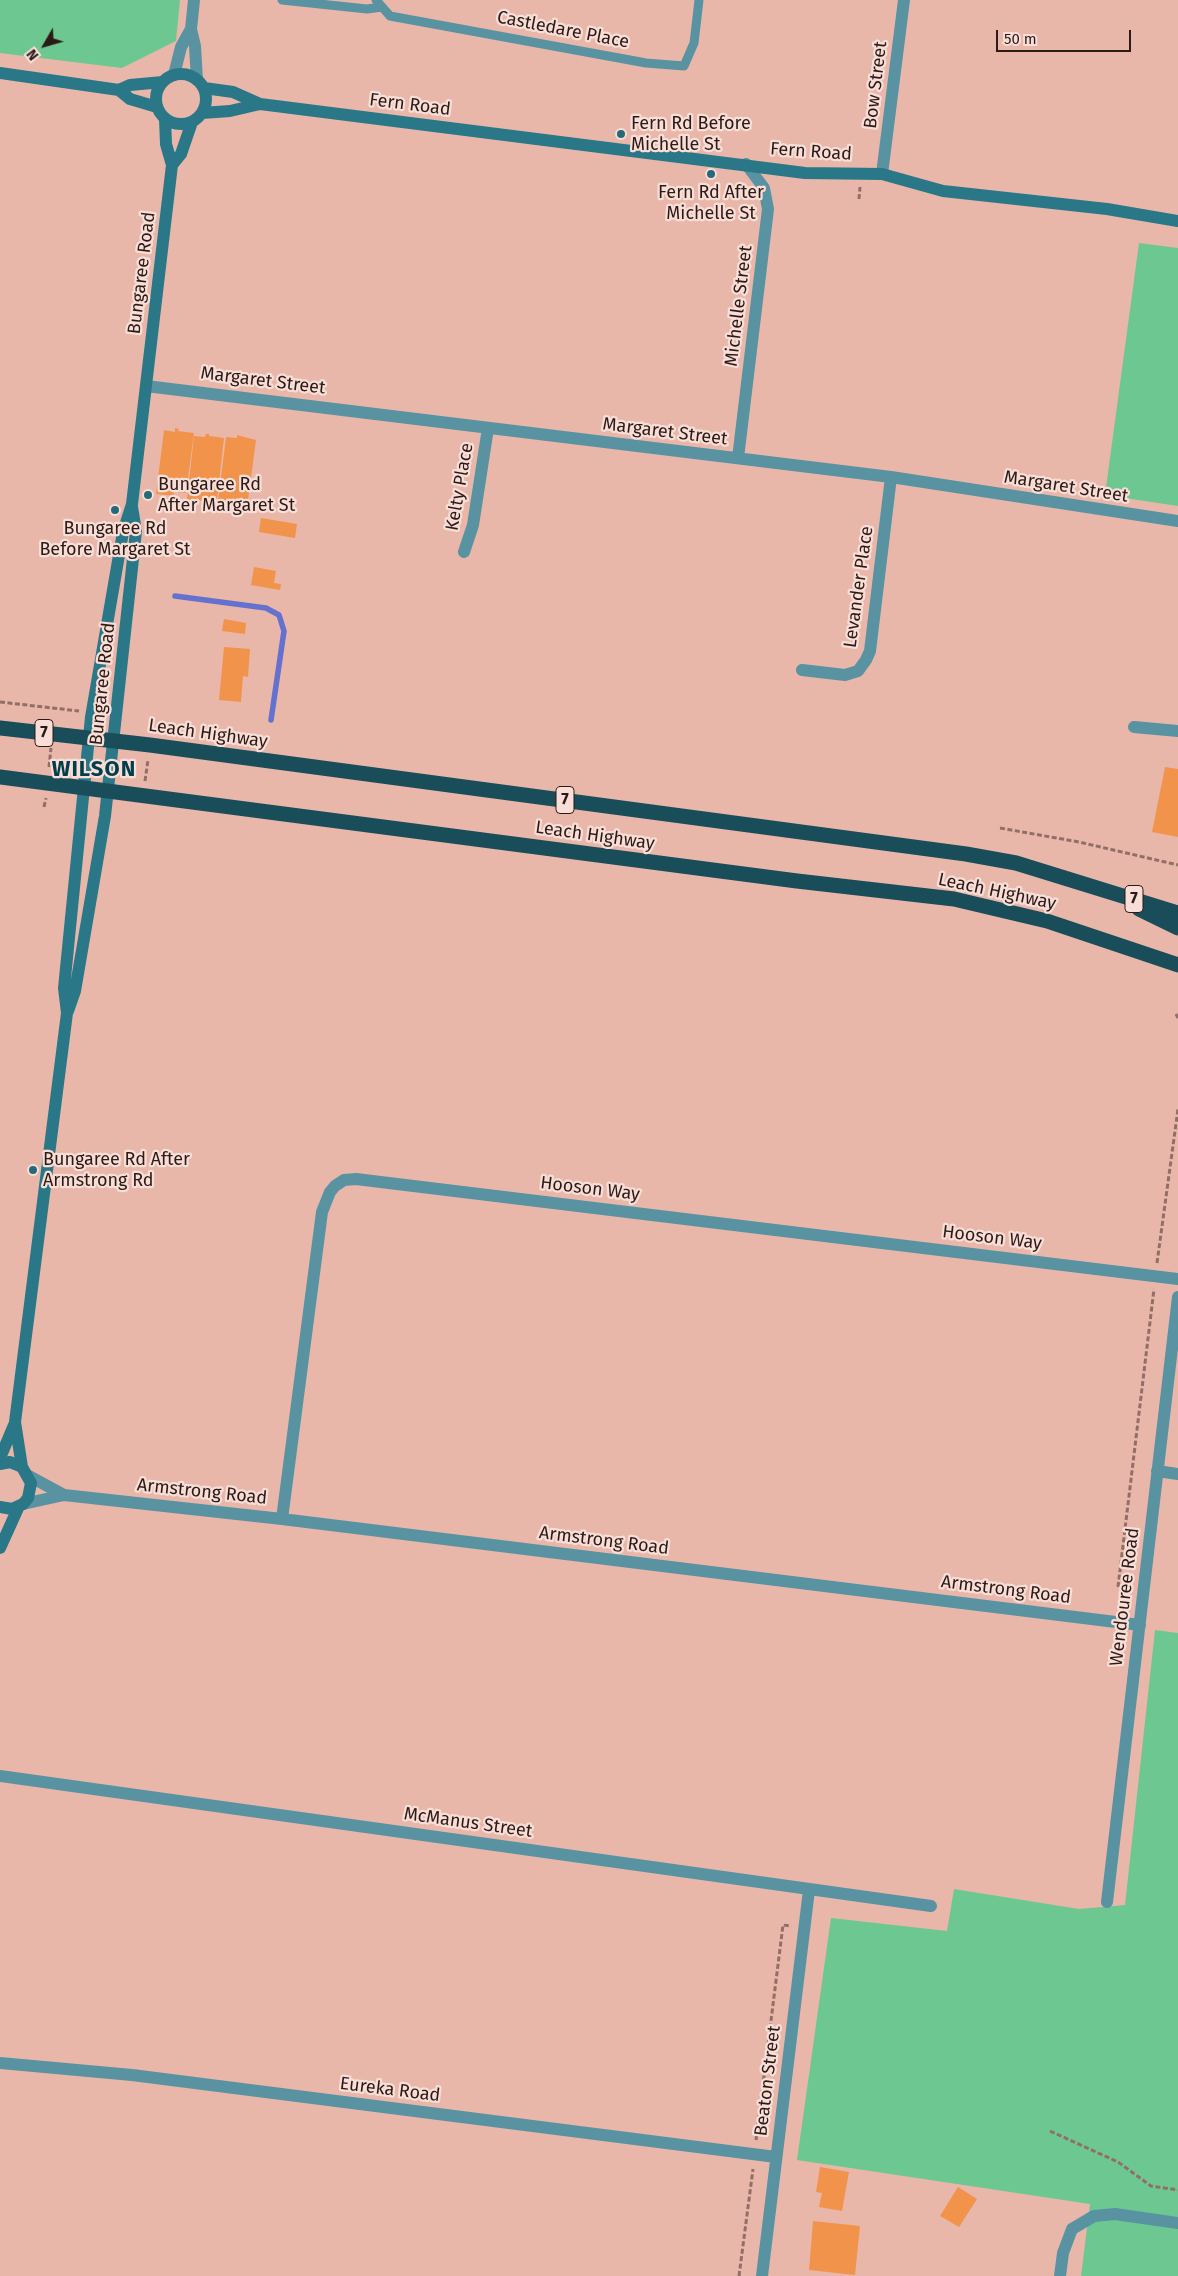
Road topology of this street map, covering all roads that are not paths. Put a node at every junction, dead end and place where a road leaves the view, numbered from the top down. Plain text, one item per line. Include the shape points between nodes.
1 (194, 0) edge
2 (282, 0) edge
3 (699, 0) edge
4 (904, 0) edge
5 (379, 3) edge
6 (191, 29) junction
7 (0, 73) edge
8 (168, 78) junction
9 (200, 84) junction
10 (119, 90) junction
11 (260, 104) junction
12 (157, 107) junction
13 (202, 113) junction
14 (165, 119) junction
15 (192, 122) junction
16 (746, 164) junction
17 (172, 165) junction
18 (882, 174) junction
19 (1178, 221) edge
20 (146, 386) junction
21 (488, 428) junction
22 (738, 458) junction
23 (891, 478) junction
24 (132, 504) junction
25 (1178, 521) edge
26 (464, 552) dead end
27 (802, 670) dead end
28 (1134, 727) dead end
29 (0, 728) edge
30 (1178, 731) edge
31 (89, 737) junction
32 (114, 740) junction
33 (0, 777) edge
34 (83, 787) junction
35 (108, 790) junction
36 (1090, 886) junction
37 (1178, 913) edge
38 (1178, 928) edge
39 (1178, 964) edge
40 (66, 1013) junction
41 (1178, 1279) edge
42 (1178, 1297) edge
43 (15, 1422) junction
44 (0, 1458) edge
45 (0, 1464) edge
46 (25, 1471) junction
47 (1157, 1471) junction
48 (1178, 1474) edge
49 (64, 1495) junction
50 (21, 1505) junction
51 (0, 1507) edge
52 (282, 1519) junction
53 (0, 1548) edge
54 (1140, 1625) junction
55 (0, 1776) edge
56 (809, 1890) junction
57 (1107, 1902) dead end
58 (931, 1906) dead end
59 (0, 2063) edge
60 (776, 2157) junction
61 (1178, 2223) edge
62 (762, 2276) edge
63 (1060, 2276) edge

1 - 6 street
2 - 5 lane via 357,9
3 - 5 lane, Castledare Place via 694,43 684,66 646,63 390,16
4 - 18 street, Bow Street
6 - 8 street
6 - 9 street
7 - 10 street
8 - 9 street via 182,74
8 - 10 street
8 - 12 street via 156,94
9 - 11 street, Fern Road via 233,92
9 - 13 street via 206,105
10 - 12 street via 130,99
11 - 13 street, Fern Road via 230,112
11 - 16 street, Fern Road
12 - 14 street
13 - 15 street
14 - 15 street via 178,124
14 - 17 street, Bungaree Road via 166,144
15 - 17 street, Bungaree Road via 181,154
16 - 18 street, Fern Road via 805,172
16 - 22 street, Michelle Street via 764,188 768,209
17 - 20 street, Bungaree Road
18 - 19 street, Fern Road via 943,191 1107,209
20 - 21 street, Margaret Street
20 - 24 street, Bungaree Road
21 - 22 street, Margaret Street
21 - 26 street, Kelty Place via 473,525
22 - 23 street, Margaret Street
23 - 25 street, Margaret Street
23 - 27 street, Levander Place via 870,651 866,660 858,671 845,675
24 - 31 street, Bungaree Road via 123,532 101,651
24 - 32 street, Bungaree Road via 136,531
28 - 30 street
29 - 31 highway, Leach Highway / 7
31 - 32 highway, Leach Highway / 7
31 - 34 street, Bungaree Road
32 - 35 street, Bungaree Road
32 - 36 highway, Leach Highway / 7 via 966,854 1016,863
33 - 34 highway, Leach Highway
34 - 35 highway, Leach Highway
34 - 40 street, Bungaree Road via 64,988
35 - 39 highway, Leach Highway via 954,899 1048,921
35 - 40 street, Bungaree Road via 75,991
36 - 37 highway, Leach Highway / 7
36 - 38 highway
40 - 43 street, Bungaree Road
41 - 52 street, Hooson Way via 366,1180 344,1180 330,1192 322,1212
42 - 47 street, Wendouree Road
43 - 44 street, Bungaree Road
43 - 46 street, Bungaree Road
45 - 46 street via 10,1462
46 - 49 street, Armstrong Road
46 - 50 street, Bungaree Road via 30,1490
47 - 48 street
47 - 54 street, Wendouree Road
49 - 50 street, Armstrong Road
49 - 52 street, Armstrong Road
50 - 51 street via 12,1509
50 - 53 street
52 - 54 street, Armstrong Road
54 - 57 street, Wendouree Road
55 - 56 street, McManus Street
56 - 58 street, McManus Street
56 - 60 street, Beaton Street
59 - 60 street, Eureka Road via 132,2075
60 - 62 street, Beaton Street
61 - 63 street via 1114,2214 1094,2216 1072,2229 1062,2254

